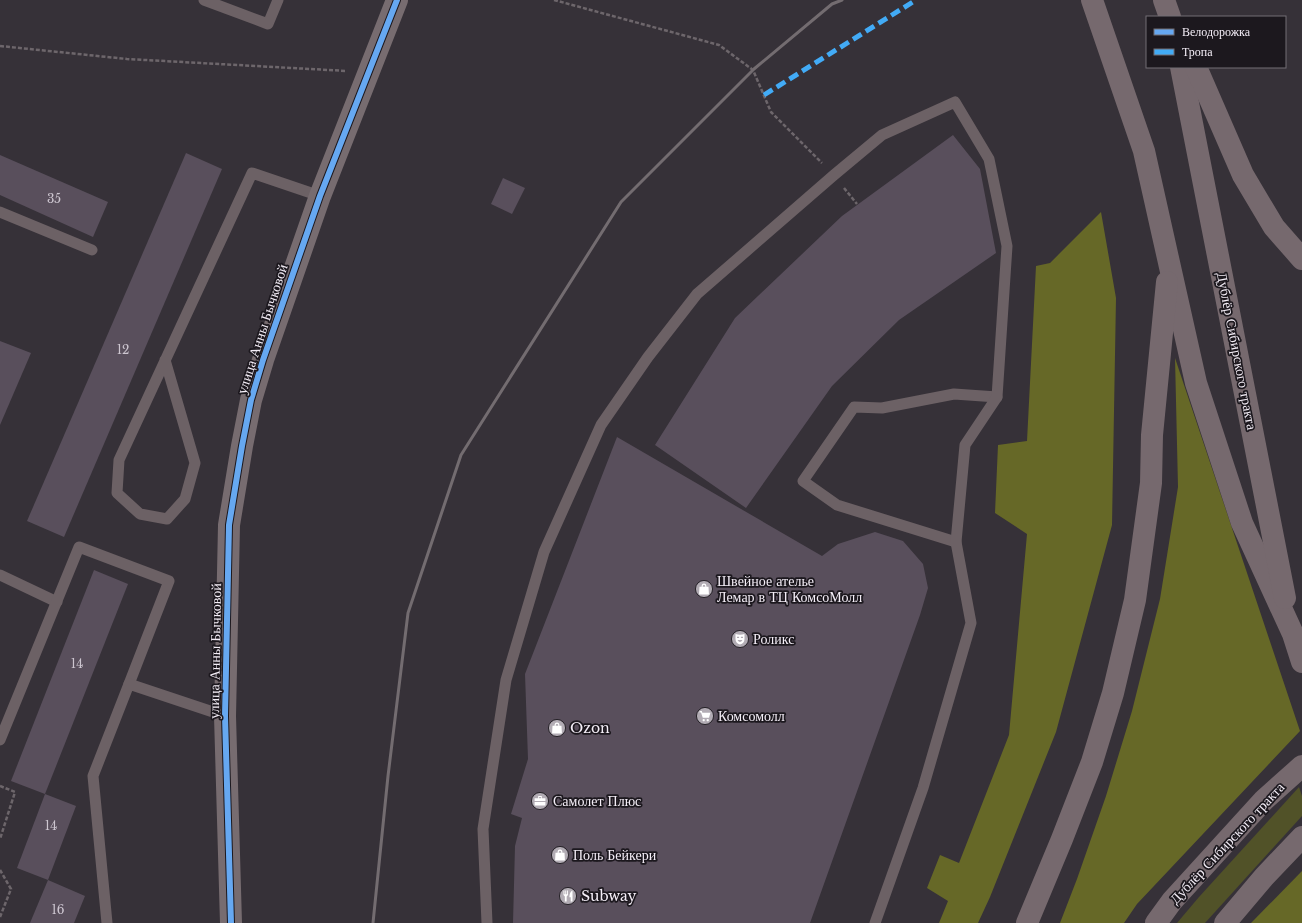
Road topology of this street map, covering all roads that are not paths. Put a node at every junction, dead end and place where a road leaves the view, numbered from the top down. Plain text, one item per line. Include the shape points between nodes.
1 (204, 0) edge
2 (278, 0) edge
3 (397, 0) edge
4 (1092, 0) edge
5 (1164, 0) edge
6 (1170, 16) edge
7 (1181, 68) edge
8 (1196, 68) edge
9 (320, 196) junction
10 (0, 212) edge
11 (92, 250) dead end
12 (1302, 259) edge
13 (1168, 263) junction
14 (165, 360) junction
15 (997, 397) junction
16 (956, 542) junction
17 (0, 575) edge
18 (57, 602) junction
19 (1293, 634) junction
20 (1302, 662) edge
21 (129, 684) junction
22 (225, 716) junction
23 (0, 740) edge
24 (1302, 766) edge
25 (1302, 837) edge
26 (107, 923) edge
27 (232, 923) edge
28 (487, 923) edge
29 (875, 923) edge
30 (1027, 923) edge
31 (1156, 923) edge
32 (1225, 923) edge

1 - 2 lane via 268,24
3 - 9 street, улица Анны Бычковой
4 - 13 main road, Дублёр Сибирского тракта via 1144,151
5 - 6 main road
7 - 19 main road, Дублёр Сибирского тракта
8 - 12 main road via 1243,176 1274,227
9 - 14 lane via 252,173
9 - 22 street, улица Анны Бычковой via 263,360 251,400 242,446 229,525
10 - 11 lane
13 - 19 main road, Дублёр Сибирского тракта via 1196,382 1242,523
13 - 30 main road, Дублёр Сибирского тракта via 1152,435 1151,483 1135,600 1113,693 1092,762
14 - 14 lane via 119,460 117,493 140,514 166,520 185,500 195,464
15 - 16 lane via 965,444
15 - 16 lane via 954,394 882,408 854,407 803,481 837,505
15 - 28 lane via 1006,246 989,159 955,102 882,135 697,294 648,357 601,425 544,552 506,680 483,829
16 - 29 lane via 972,624 923,788
17 - 18 lane
18 - 21 lane via 79,546 169,581
18 - 23 lane
19 - 20 main road, Дублёр Сибирского тракта
21 - 22 lane
21 - 26 lane via 93,776
22 - 27 street, улица Анны Бычковой
24 - 31 main road, Дублёр Сибирского тракта via 1264,800 1172,901
25 - 32 main road

